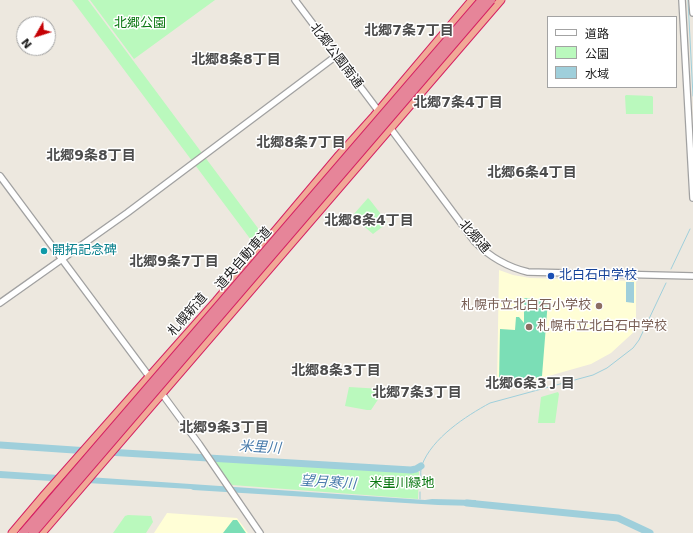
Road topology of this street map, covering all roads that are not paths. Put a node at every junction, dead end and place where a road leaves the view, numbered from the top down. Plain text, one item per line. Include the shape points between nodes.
1 (295, 0) edge
2 (472, 0) edge
3 (482, 0) edge
4 (491, 0) edge
5 (501, 0) edge
6 (682, 0) edge
7 (692, 0) edge
8 (693, 13) edge
9 (336, 56) junction
10 (378, 111) junction
11 (390, 128) junction
12 (0, 176) edge
13 (693, 198) edge
14 (62, 259) junction
15 (693, 276) edge
16 (0, 304) edge
17 (149, 377) junction
18 (162, 393) junction
19 (12, 533) edge
20 (23, 533) edge
21 (33, 533) edge
22 (42, 533) edge
23 (260, 533) edge

1 - 9 street, 北郷公園南通
2 - 10 highway, 札幌新道
3 - 20 highway, 道央自動車道, bridge
4 - 21 highway, 道央自動車道, bridge
5 - 11 highway
6 - 13 street
7 - 8 street
9 - 10 street, 北郷公園南通
9 - 14 street
10 - 11 street, 北郷通
10 - 17 highway, 札幌新道
11 - 15 street, 北郷通 via 475,242 486,254 504,264 528,272
11 - 18 highway
12 - 14 street
14 - 16 street
14 - 17 street
17 - 18 street
17 - 19 highway, 札幌新道
18 - 22 highway
18 - 23 street

